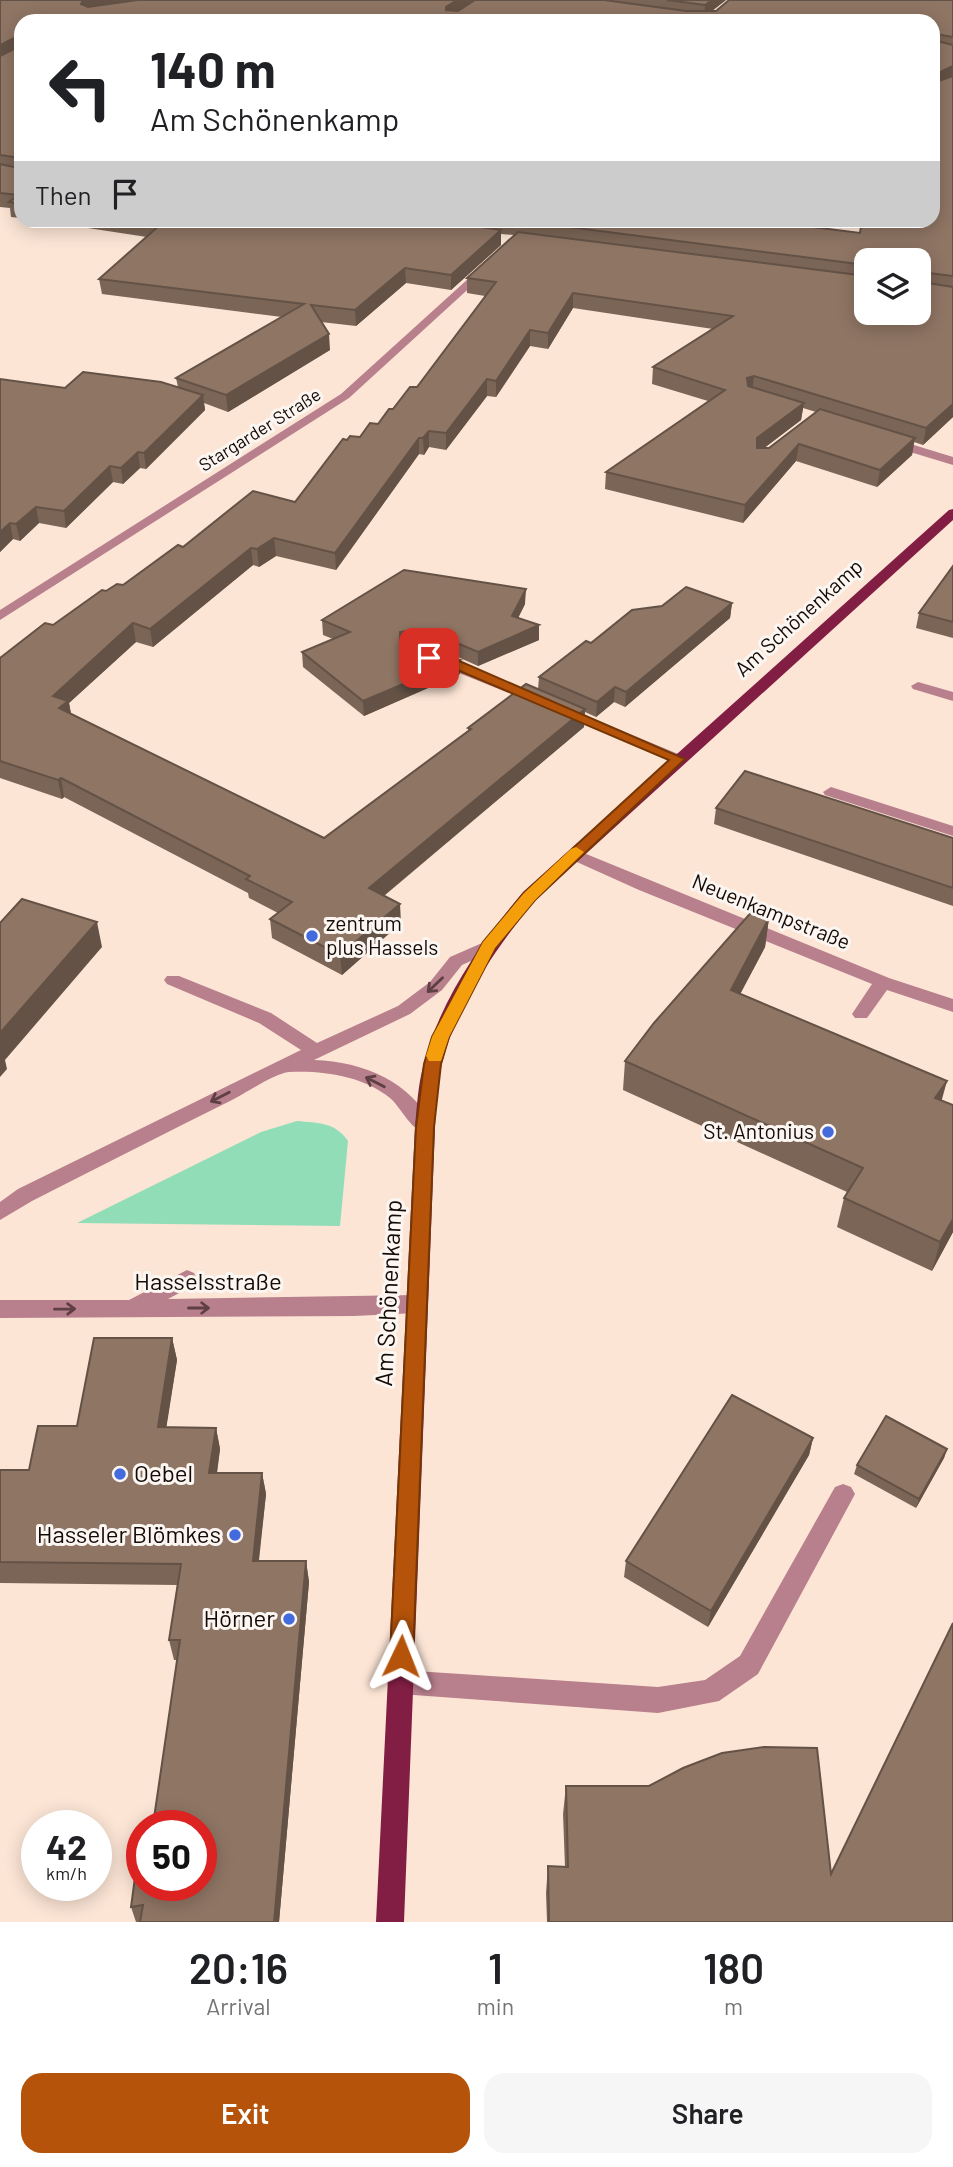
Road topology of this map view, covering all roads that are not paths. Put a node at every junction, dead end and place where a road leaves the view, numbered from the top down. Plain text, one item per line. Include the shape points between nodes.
1 (496, 259) edge
2 (882, 439) edge
3 (953, 461) edge
4 (953, 513) edge
5 (0, 616) edge
6 (429, 658) edge
7 (918, 686) dead end
8 (953, 697) edge
9 (678, 759) junction
10 (831, 792) dead end
11 (953, 831) edge
12 (574, 854) junction
13 (489, 946) junction
14 (173, 980) dead end
15 (883, 982) junction
16 (953, 1006) edge
17 (861, 1014) dead end
18 (316, 1051) junction
19 (281, 1067) junction
20 (425, 1127) junction
21 (0, 1212) edge
22 (187, 1279) dead end
23 (416, 1304) junction
24 (131, 1308) junction
25 (0, 1310) edge
26 (843, 1493) dead end
27 (400, 1682) junction
28 (390, 1922) edge

1 - 5 street, Stargarder Straße via 345,396
2 - 3 street
4 - 9 main road, Am Schönenkamp
6 - 9 street via 453,663
7 - 8 street
9 - 12 main road, Am Schönenkamp
10 - 11 street
12 - 13 main road, Am Schönenkamp via 529,896
12 - 15 street, Neuenkampstraße
13 -> 18 street via 456,961 436,986 404,1010
13 - 20 main road, Am Schönenkamp via 441,1037 432,1064
14 - 18 street via 265,1018
15 - 16 street, Neuenkampstraße
15 - 17 street
18 - 19 street
20 -> 19 street via 404,1099 366,1077 339,1068
19 -> 21 street via 25,1195
20 - 23 main road, Am Schönenkamp
22 - 24 street
24 -> 23 street, Hasselsstraße
23 - 27 main road, Am Schönenkamp
25 -> 24 street, Hasselsstraße
26 - 27 street via 749,1665 710,1692 658,1700
27 - 28 main road, Am Schönenkamp

